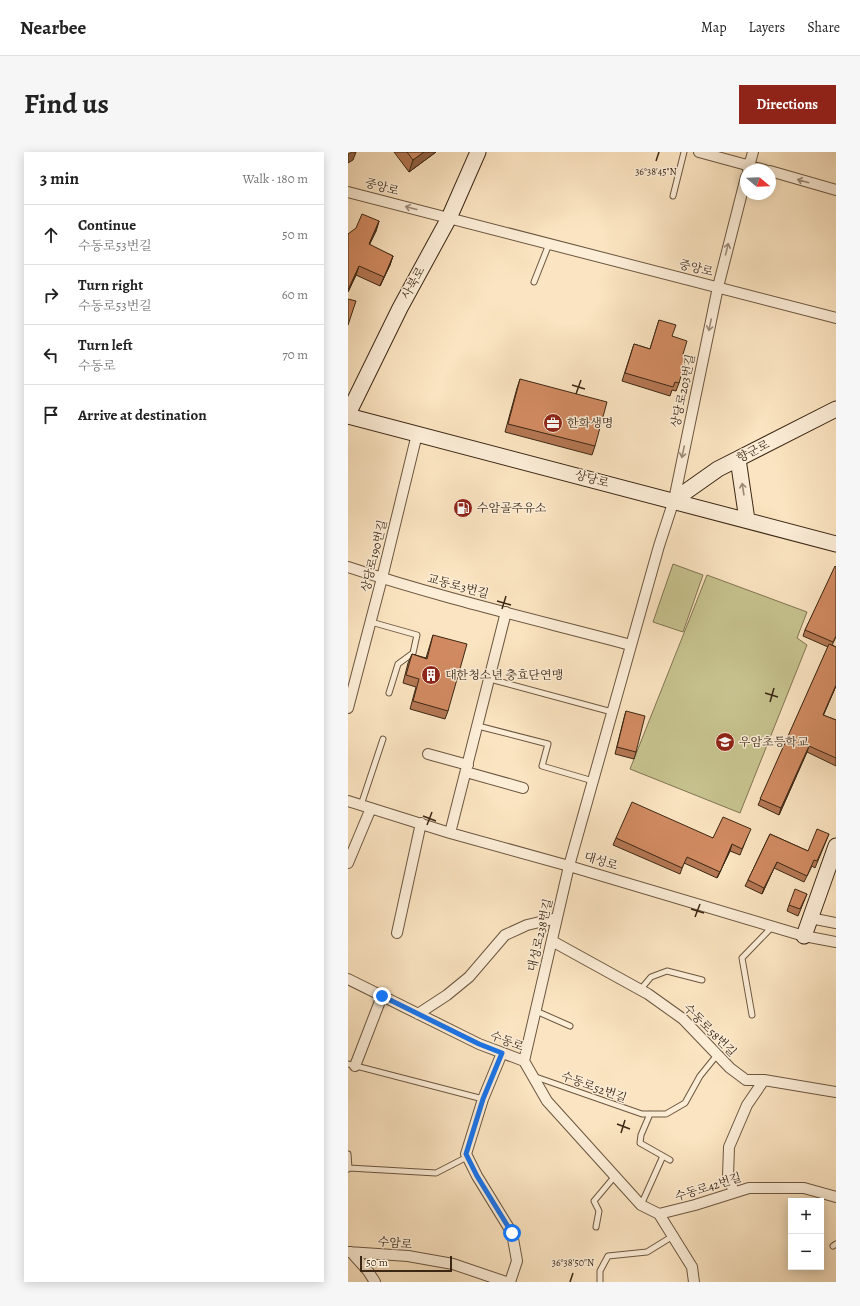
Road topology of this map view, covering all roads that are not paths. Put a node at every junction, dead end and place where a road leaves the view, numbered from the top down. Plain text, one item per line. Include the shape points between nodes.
1 (478, 152) edge
2 (684, 152) edge
3 (699, 152) edge
4 (753, 152) edge
5 (750, 164) edge
6 (740, 165) edge
7 (776, 173) edge
8 (836, 190) edge
9 (348, 192) edge
10 (673, 196) dead end
11 (740, 200) edge
12 (449, 218) junction
13 (549, 244) junction
14 (534, 282) dead end
15 (718, 287) junction
16 (836, 318) edge
17 (836, 409) edge
18 (348, 415) edge
19 (417, 434) junction
20 (738, 459) junction
21 (674, 500) junction
22 (747, 520) junction
23 (836, 544) edge
24 (348, 567) edge
25 (382, 578) junction
26 (506, 612) junction
27 (371, 622) junction
28 (631, 645) junction
29 (490, 679) junction
30 (389, 693) dead end
31 (348, 708) edge
32 (612, 712) junction
33 (478, 726) junction
34 (383, 738) dead end
35 (428, 754) dead end
36 (467, 768) junction
37 (593, 782) junction
38 (523, 788) dead end
39 (348, 801) edge
40 (366, 806) junction
41 (421, 823) junction
42 (450, 832) junction
43 (836, 846) edge
44 (348, 863) edge
45 (569, 866) junction
46 (557, 918) junction
47 (810, 918) junction
48 (836, 923) edge
49 (772, 927) junction
50 (397, 933) dead end
51 (804, 936) junction
52 (552, 941) junction
53 (836, 942) edge
54 (348, 979) edge
55 (702, 980) dead end
56 (640, 990) junction
57 (382, 996) junction
58 (536, 1011) junction
59 (418, 1014) junction
60 (752, 1015) dead end
61 (570, 1026) dead end
62 (502, 1053) junction
63 (718, 1054) junction
64 (524, 1061) junction
65 (351, 1065) edge
66 (532, 1075) junction
67 (764, 1080) junction
68 (836, 1092) edge
69 (483, 1099) junction
70 (650, 1114) junction
71 (348, 1154) edge
72 (663, 1156) junction
73 (467, 1157) junction
74 (670, 1160) dead end
75 (349, 1169) edge
76 (615, 1176) junction
77 (734, 1192) junction
78 (836, 1196) edge
79 (641, 1205) junction
80 (659, 1214) junction
81 (596, 1227) dead end
82 (673, 1236) junction
83 (349, 1252) edge
84 (375, 1282) edge
85 (506, 1282) edge
86 (510, 1282) edge
87 (600, 1282) edge
88 (694, 1282) edge

1 - 12 street, 사북로
2 - 10 lane
3 - 6 street
4 - 5 street
8 -> 7 street
12 -> 9 street, 중앙로
15 -> 11 street, 상당로203번길
12 - 13 street, 중앙로
12 - 18 street, 사북로 via 400,308
13 - 14 lane
13 - 15 street, 중앙로
15 - 16 street, 중앙로
15 -> 21 street, 상당로203번길
17 - 20 street, 향군로
18 - 19 street, 상당로
19 - 21 street, 상당로
19 - 25 street, 상당로190번길
20 - 21 street, 향군로 via 718,469
22 -> 20 street
21 - 22 street, 상당로
21 - 28 street, 상당로203번길
22 - 23 street, 상당로
24 - 25 street, 교동로3번길
25 - 26 street, 교동로3번길
25 - 27 street, 상당로190번길
26 - 28 street, 교동로3번길
26 - 29 street
27 - 30 lane via 417,635 413,653 398,664
27 - 31 street, 상당로190번길
28 - 32 street, 상당로203번길
29 - 32 lane
29 - 33 street
32 - 37 street, 대성로238번길
33 - 36 street
33 - 37 lane via 548,744 542,766
34 - 40 lane
35 - 36 street
36 - 38 street
36 - 42 street
37 - 45 street, 대성로238번길
39 - 40 street, 대성로
40 - 41 street, 대성로
40 - 44 street
41 - 42 street, 대성로
41 - 50 street
42 - 45 street, 대성로
43 - 47 street
45 - 46 street, 대성로238번길
45 - 49 street, 대성로
46 - 52 street, 대성로238번길
46 - 59 street via 527,925 505,935 469,977
47 - 48 street
47 - 51 street
49 - 51 street, 대성로
49 - 60 lane via 742,958
51 - 53 street, 대성로
52 - 56 street, 수동로58번길
52 - 58 street, 대성로238번길
54 - 57 street, 수동로
55 - 56 lane via 667,971 651,977
56 - 63 street, 수동로58번길 via 683,1019
57 - 59 street, 수동로
57 - 65 street
58 - 61 lane
58 - 64 street, 대성로238번길
59 - 62 street, 수동로
62 - 64 street, 수동로
62 - 69 street
63 - 67 street, 수동로58번길 via 730,1068 746,1080
63 - 70 lane, 수동로52번길 via 700,1076 685,1103 666,1114
64 - 66 street, 수동로
65 - 69 lane
66 - 70 lane, 수동로52번길 via 642,1114
66 - 76 street, 수동로 via 547,1101
67 - 68 street, 수동로58번길
67 - 77 street via 747,1105 730,1147 728,1176
69 - 73 street
70 - 72 lane via 640,1143
71 - 75 lane
72 - 74 lane
72 - 79 lane
73 - 75 lane via 436,1173
73 - 86 street via 512,1233 518,1261
76 - 79 street, 수동로
76 - 81 lane via 594,1201 599,1211
77 - 78 street, 수동로42번길 via 749,1188 804,1188
77 - 80 street, 수동로42번길
79 - 80 street, 수동로
80 - 82 street
82 - 87 lane via 647,1252 608,1256 600,1271
82 - 88 street via 692,1267
83 - 84 street, 수암로
83 - 85 street, 수암로 via 408,1256 454,1264

